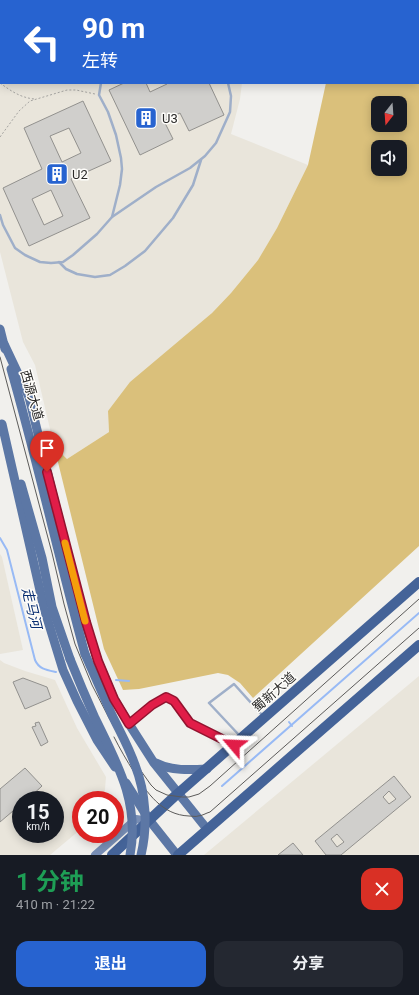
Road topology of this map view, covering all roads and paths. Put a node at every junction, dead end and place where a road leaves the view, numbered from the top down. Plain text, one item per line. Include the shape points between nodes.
1 (1, 84) edge
2 (101, 84) edge
3 (228, 84) edge
4 (99, 95) junction
5 (37, 99) junction
6 (0, 137) edge
7 (201, 159) junction
8 (0, 215) edge
9 (112, 217) junction
10 (60, 262) junction
11 (0, 328) edge
12 (4, 344) junction
13 (1, 421) edge
14 (419, 582) edge
15 (419, 645) edge
16 (265, 718) junction
17 (129, 724) junction
18 (238, 742) junction
19 (154, 763) junction
20 (207, 769) junction
21 (179, 794) junction
22 (150, 821) junction
23 (207, 829) junction
24 (96, 855) edge
25 (112, 855) edge
26 (130, 855) edge
27 (141, 855) edge
28 (177, 855) edge

1 - 5 path via 26,98
2 - 4 lane
3 - 7 lane via 231,96 226,124 216,143
4 - 5 path via 67,90
4 - 9 lane via 108,112 122,158 120,185
5 - 6 path via 30,101 19,111
7 - 9 lane
7 - 10 lane via 193,186 173,218 145,251 125,266 110,275 95,277 77,274 66,269
8 - 10 lane via 15,248 40,262
9 - 10 lane via 73,255
11 - 12 main road, 西源大道
12 - 17 main road via 29,397 98,661 114,699
12 - 27 main road, 西源大道, bridge via 86,654 136,766 145,806
13 - 22 main road via 44,608 63,670 97,740
13 - 26 main road, bridge via 42,558 52,607 82,690 127,788 132,814
14 - 16 highway, 蜀新大道
15 - 23 highway
16 - 18 highway, 蜀新大道
16 - 18 lane via 234,684 209,703
17 - 18 lane via 166,697 174,701 190,723
17 - 19 main road
18 - 20 highway, 蜀新大道
19 - 20 main road via 171,768
19 - 21 main road
20 - 21 highway, 蜀新大道
21 - 22 highway, 蜀新大道
21 - 23 main road
22 - 24 street via 136,819
22 - 25 highway, 蜀新大道
22 - 28 main road
23 - 28 highway

